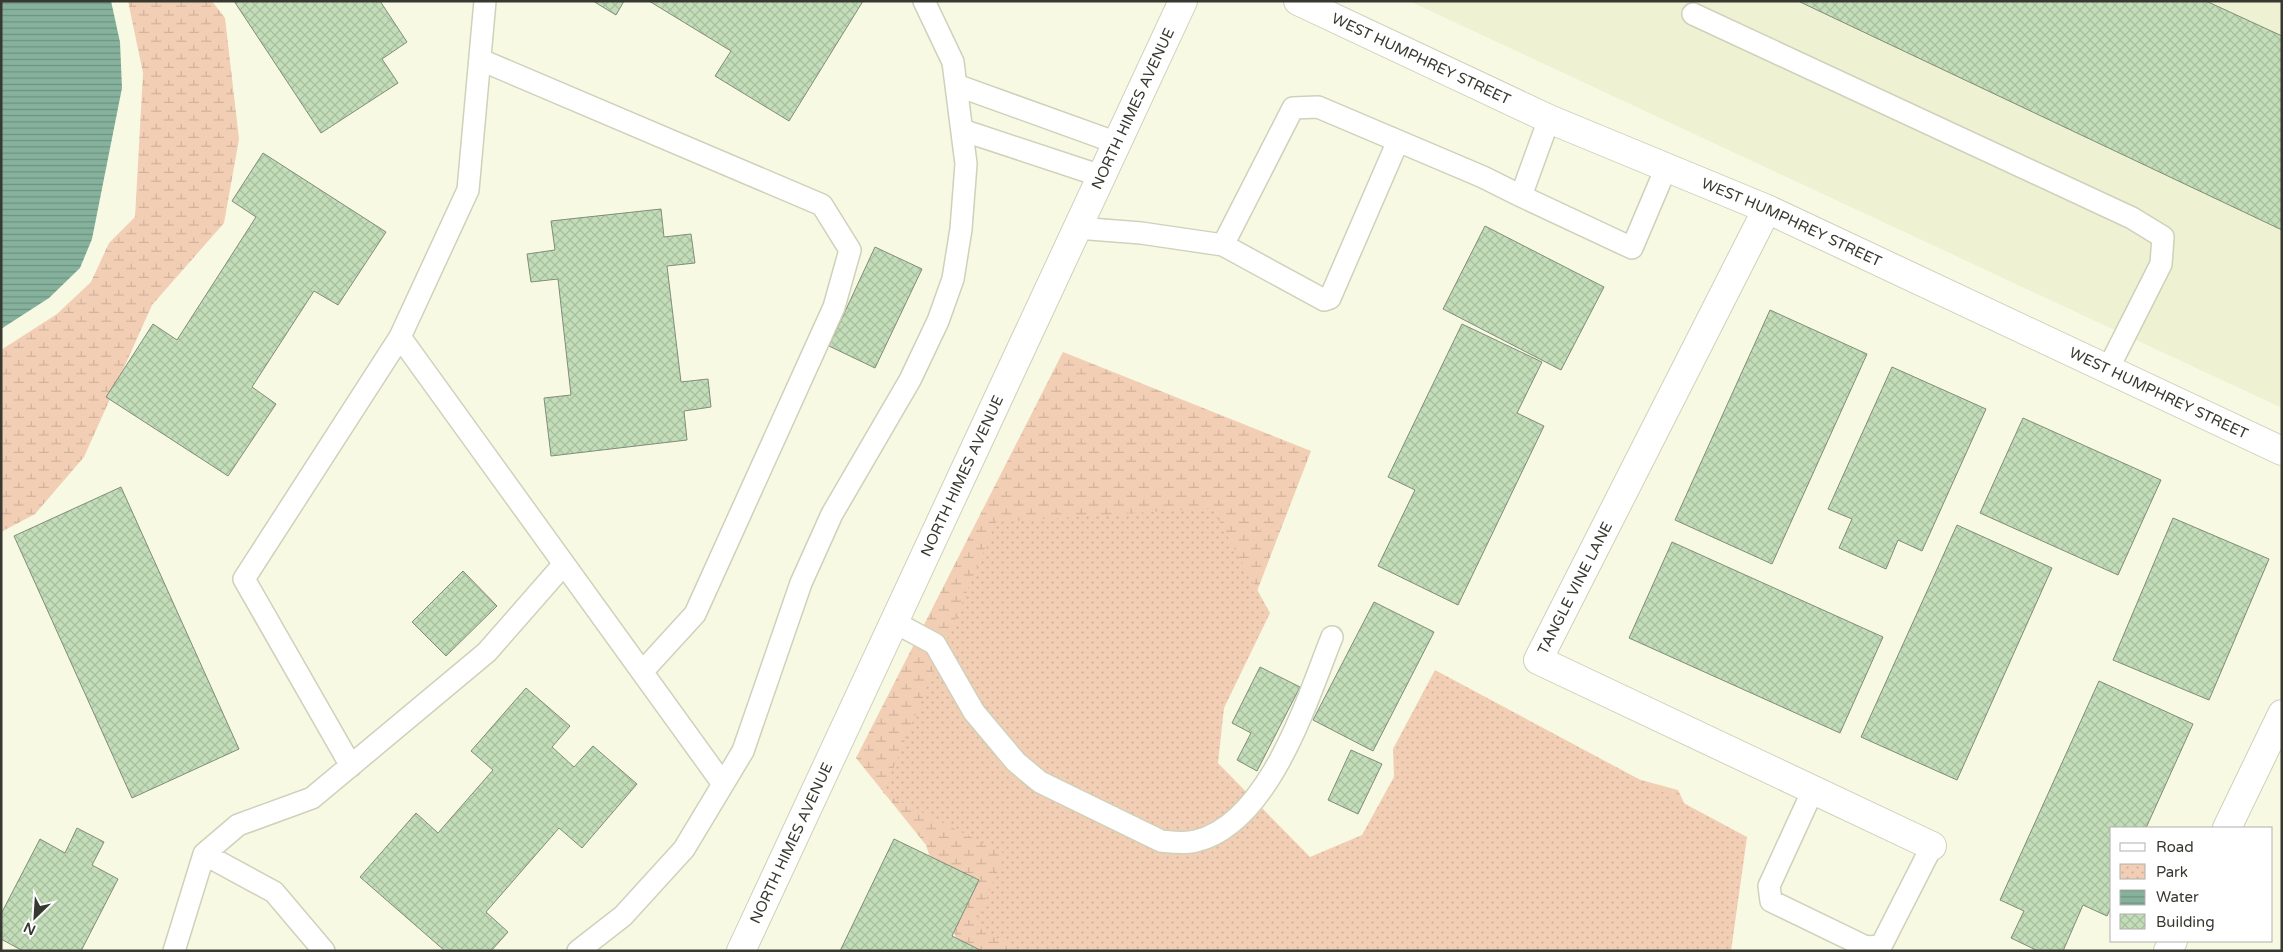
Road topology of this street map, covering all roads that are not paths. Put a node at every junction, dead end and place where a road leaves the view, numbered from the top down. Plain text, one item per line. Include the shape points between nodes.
1 (485, 1) edge
2 (924, 1) edge
3 (1183, 1) edge
4 (1298, 1) edge
5 (1692, 14) dead end
6 (481, 60) junction
7 (956, 85) junction
8 (1548, 119) junction
9 (962, 130) junction
10 (1398, 141) junction
11 (1117, 143) junction
12 (1666, 168) junction
13 (1101, 176) junction
14 (1521, 196) junction
15 (1766, 209) junction
16 (1077, 228) junction
17 (1223, 245) junction
18 (400, 337) junction
19 (2108, 369) junction
20 (2282, 451) edge
21 (564, 564) junction
22 (894, 622) junction
23 (1332, 636) dead end
24 (642, 672) junction
25 (2282, 714) edge
26 (351, 766) junction
27 (723, 784) junction
28 (1813, 790) junction
29 (2227, 827) edge
30 (1932, 846) joint
31 (204, 854) junction
32 (174, 951) edge
33 (324, 951) edge
34 (578, 951) edge
35 (741, 951) edge

1 - 6 lane
2 - 7 lane via 953,62
3 - 11 street, NORTH HIMES AVENUE
4 - 8 street, WEST HUMPHREY STREET
5 - 19 lane via 2132,218 2163,237 2161,264
6 - 18 lane via 468,190
6 - 24 lane via 822,205 850,250 834,306 694,614
7 - 9 lane
7 - 11 lane
8 - 12 street, WEST HUMPHREY STREET
8 - 14 lane
9 - 13 lane
9 - 27 lane via 966,164 961,229 953,279 938,321 910,380 832,514 801,582 743,751
10 - 14 lane
10 - 17 lane via 1318,107 1292,108
10 - 17 lane via 1330,298 1324,300
11 - 13 street, NORTH HIMES AVENUE
12 - 14 lane via 1632,248
12 - 15 street, WEST HUMPHREY STREET
13 - 16 street, NORTH HIMES AVENUE
15 - 19 street, WEST HUMPHREY STREET
15 - 28 street, TANGLE VINE LANE via 1538,660
16 - 17 lane
16 - 22 street, NORTH HIMES AVENUE
18 - 21 lane
18 - 26 lane via 244,578
19 - 20 street, WEST HUMPHREY STREET
21 - 24 lane
21 - 26 lane via 487,652
22 - 23 lane via 935,644 974,712 1016,762 1040,782 1161,841 1173,842 1195,841 1215,834 1233,821 1274,772
22 - 35 street, NORTH HIMES AVENUE
24 - 27 lane
25 - 29 street
26 - 31 lane via 312,798 238,825
27 - 34 lane via 684,849 623,916
28 - 30 street, TANGLE VINE LANE
28 - 30 lane via 1769,886 1770,901 1866,948 1881,946
31 - 32 lane
31 - 33 lane via 274,892

